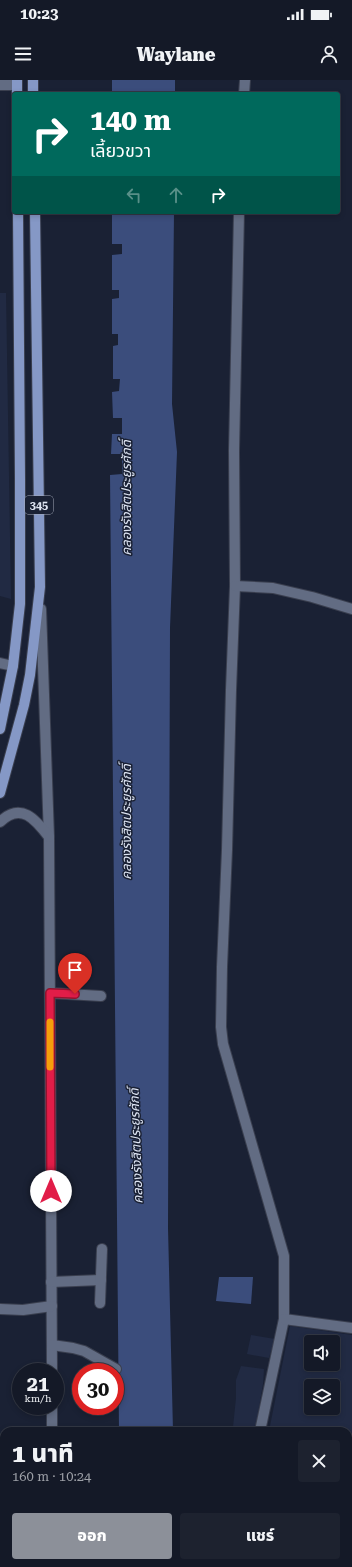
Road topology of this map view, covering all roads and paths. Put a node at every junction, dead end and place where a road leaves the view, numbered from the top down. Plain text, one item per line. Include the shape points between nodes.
1 (33, 80) edge
2 (245, 80) edge
3 (0, 85) edge
4 (17, 86) edge
5 (33, 92) edge
6 (244, 92) edge
7 (18, 214) edge
8 (35, 214) edge
9 (239, 214) edge
10 (235, 586) junction
11 (40, 587) junction
12 (352, 609) edge
13 (0, 662) edge
14 (13, 666) junction
15 (0, 729) edge
16 (0, 793) edge
17 (0, 822) edge
18 (49, 837) junction
19 (50, 993) junction
20 (101, 996) dead end
21 (102, 1249) dead end
22 (101, 1280) junction
23 (51, 1282) junction
24 (100, 1303) dead end
25 (52, 1306) junction
26 (0, 1309) edge
27 (284, 1319) junction
28 (352, 1328) edge
29 (52, 1346) junction
30 (52, 1363) edge
31 (105, 1363) edge
32 (52, 1415) edge
33 (52, 1427) edge
34 (261, 1427) edge

1 - 5 main road
2 - 6 street
3 - 4 street
7 - 14 main road, 345 via 20,604
8 - 11 main road, 345
9 - 10 street via 234,451
10 - 12 street via 273,588
10 - 27 street via 221,1027 225,1051 284,1256
11 - 16 main road, 345 via 24,706
11 - 18 street
13 - 14 street
14 - 15 main road, 345
17 - 18 street via 6,816 16,813 29,815
18 - 19 street
19 - 20 street
19 - 23 street
21 - 22 street
22 - 23 street
22 - 24 street
23 - 25 street
25 - 26 street via 23,1310
25 - 29 street
27 - 28 street
27 - 34 street
29 - 30 street
29 - 31 street via 84,1351
32 - 33 street

